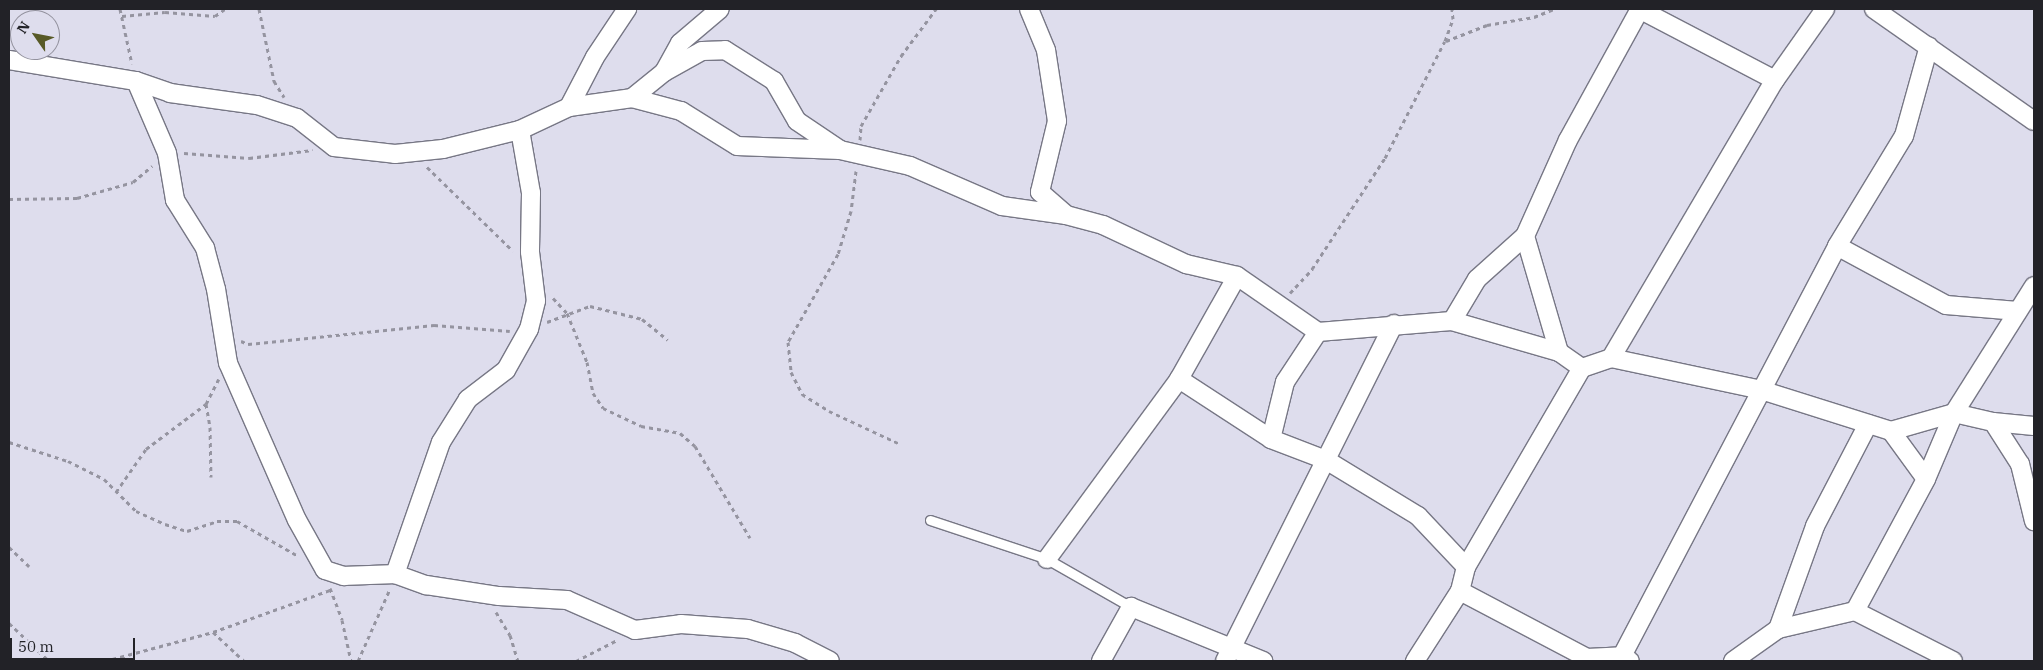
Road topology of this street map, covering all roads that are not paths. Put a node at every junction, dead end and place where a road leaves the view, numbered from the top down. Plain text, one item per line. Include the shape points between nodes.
1 (627, 9) edge
2 (720, 9) edge
3 (1029, 9) edge
4 (1639, 9) edge
5 (1825, 9) edge
6 (1874, 9) edge
7 (1929, 46) junction
8 (9, 60) edge
9 (664, 72) junction
10 (1775, 80) junction
11 (136, 81) junction
12 (632, 98) junction
13 (569, 107) junction
14 (2034, 121) edge
15 (520, 130) junction
16 (840, 150) junction
17 (1066, 215) junction
18 (1525, 236) junction
19 (1838, 246) junction
20 (1237, 276) junction
21 (2034, 286) edge
22 (2018, 311) junction
23 (1452, 321) junction
24 (1394, 324) junction
25 (1318, 332) junction
26 (1559, 352) junction
27 (1611, 358) junction
28 (1582, 368) junction
29 (1179, 379) junction
30 (1761, 390) junction
31 (1954, 413) junction
32 (1993, 422) junction
33 (1868, 424) junction
34 (2034, 426) edge
35 (1891, 431) junction
36 (1271, 439) junction
37 (1326, 460) junction
38 (1926, 479) junction
39 (930, 520) dead end
40 (2034, 521) edge
41 (1047, 559) junction
42 (1466, 567) junction
43 (395, 574) junction
44 (1460, 591) junction
45 (1131, 607) junction
46 (1855, 610) junction
47 (1778, 629) junction
48 (1229, 654) edge
49 (1626, 658) edge
50 (1586, 660) edge
51 (830, 661) edge
52 (1101, 661) edge
53 (1263, 661) edge
54 (1415, 661) edge
55 (1733, 661) edge
56 (1953, 661) edge

1 - 13 street via 595,57
2 - 9 street via 680,43
3 - 17 street via 1046,50 1057,121 1040,192
4 - 10 street
4 - 18 street via 1568,140
5 - 10 street
6 - 7 street
7 - 14 street
7 - 19 street via 1904,136
8 - 11 street
9 - 12 street
9 - 16 street via 702,52 725,50 774,81 797,121
10 - 27 street
11 - 15 street via 170,93 257,105 298,118 334,147 409,152 444,148
11 - 43 street via 168,153 175,200 205,248 228,363 298,520 325,570 344,576
12 - 13 street
12 - 16 street via 682,111 737,146
13 - 15 street
15 - 43 street via 531,193 536,302 529,329 506,370 468,399 441,442
16 - 17 street via 910,166 1002,206
17 - 20 street via 1102,225 1186,264
18 - 23 street via 1477,279
18 - 26 street
19 - 22 street via 1946,305
19 - 30 street
20 - 25 street
20 - 29 street
21 - 22 street
22 - 31 street
23 - 24 street
23 - 26 street
24 - 25 street
24 - 37 street
25 - 36 street via 1285,382
26 - 28 street
27 - 28 street
27 - 30 street
28 - 42 street
29 - 36 street
29 - 41 street
30 - 33 street
30 - 49 street
31 - 32 street
31 - 35 street
31 - 38 street
32 - 34 street
32 - 40 street via 2020,464
33 - 35 street
33 - 47 street via 1815,526
35 - 38 street
36 - 37 street
37 - 42 street via 1418,516
37 - 48 street
38 - 46 street
39 - 41 lane
41 - 45 lane
42 - 44 street
43 - 51 street via 426,585 478,593 567,600 635,630 681,624 748,628 795,643
44 - 50 street
44 - 54 street
45 - 48 street
45 - 52 street
46 - 47 street
46 - 56 street
47 - 55 street
48 - 53 street
49 - 50 street

